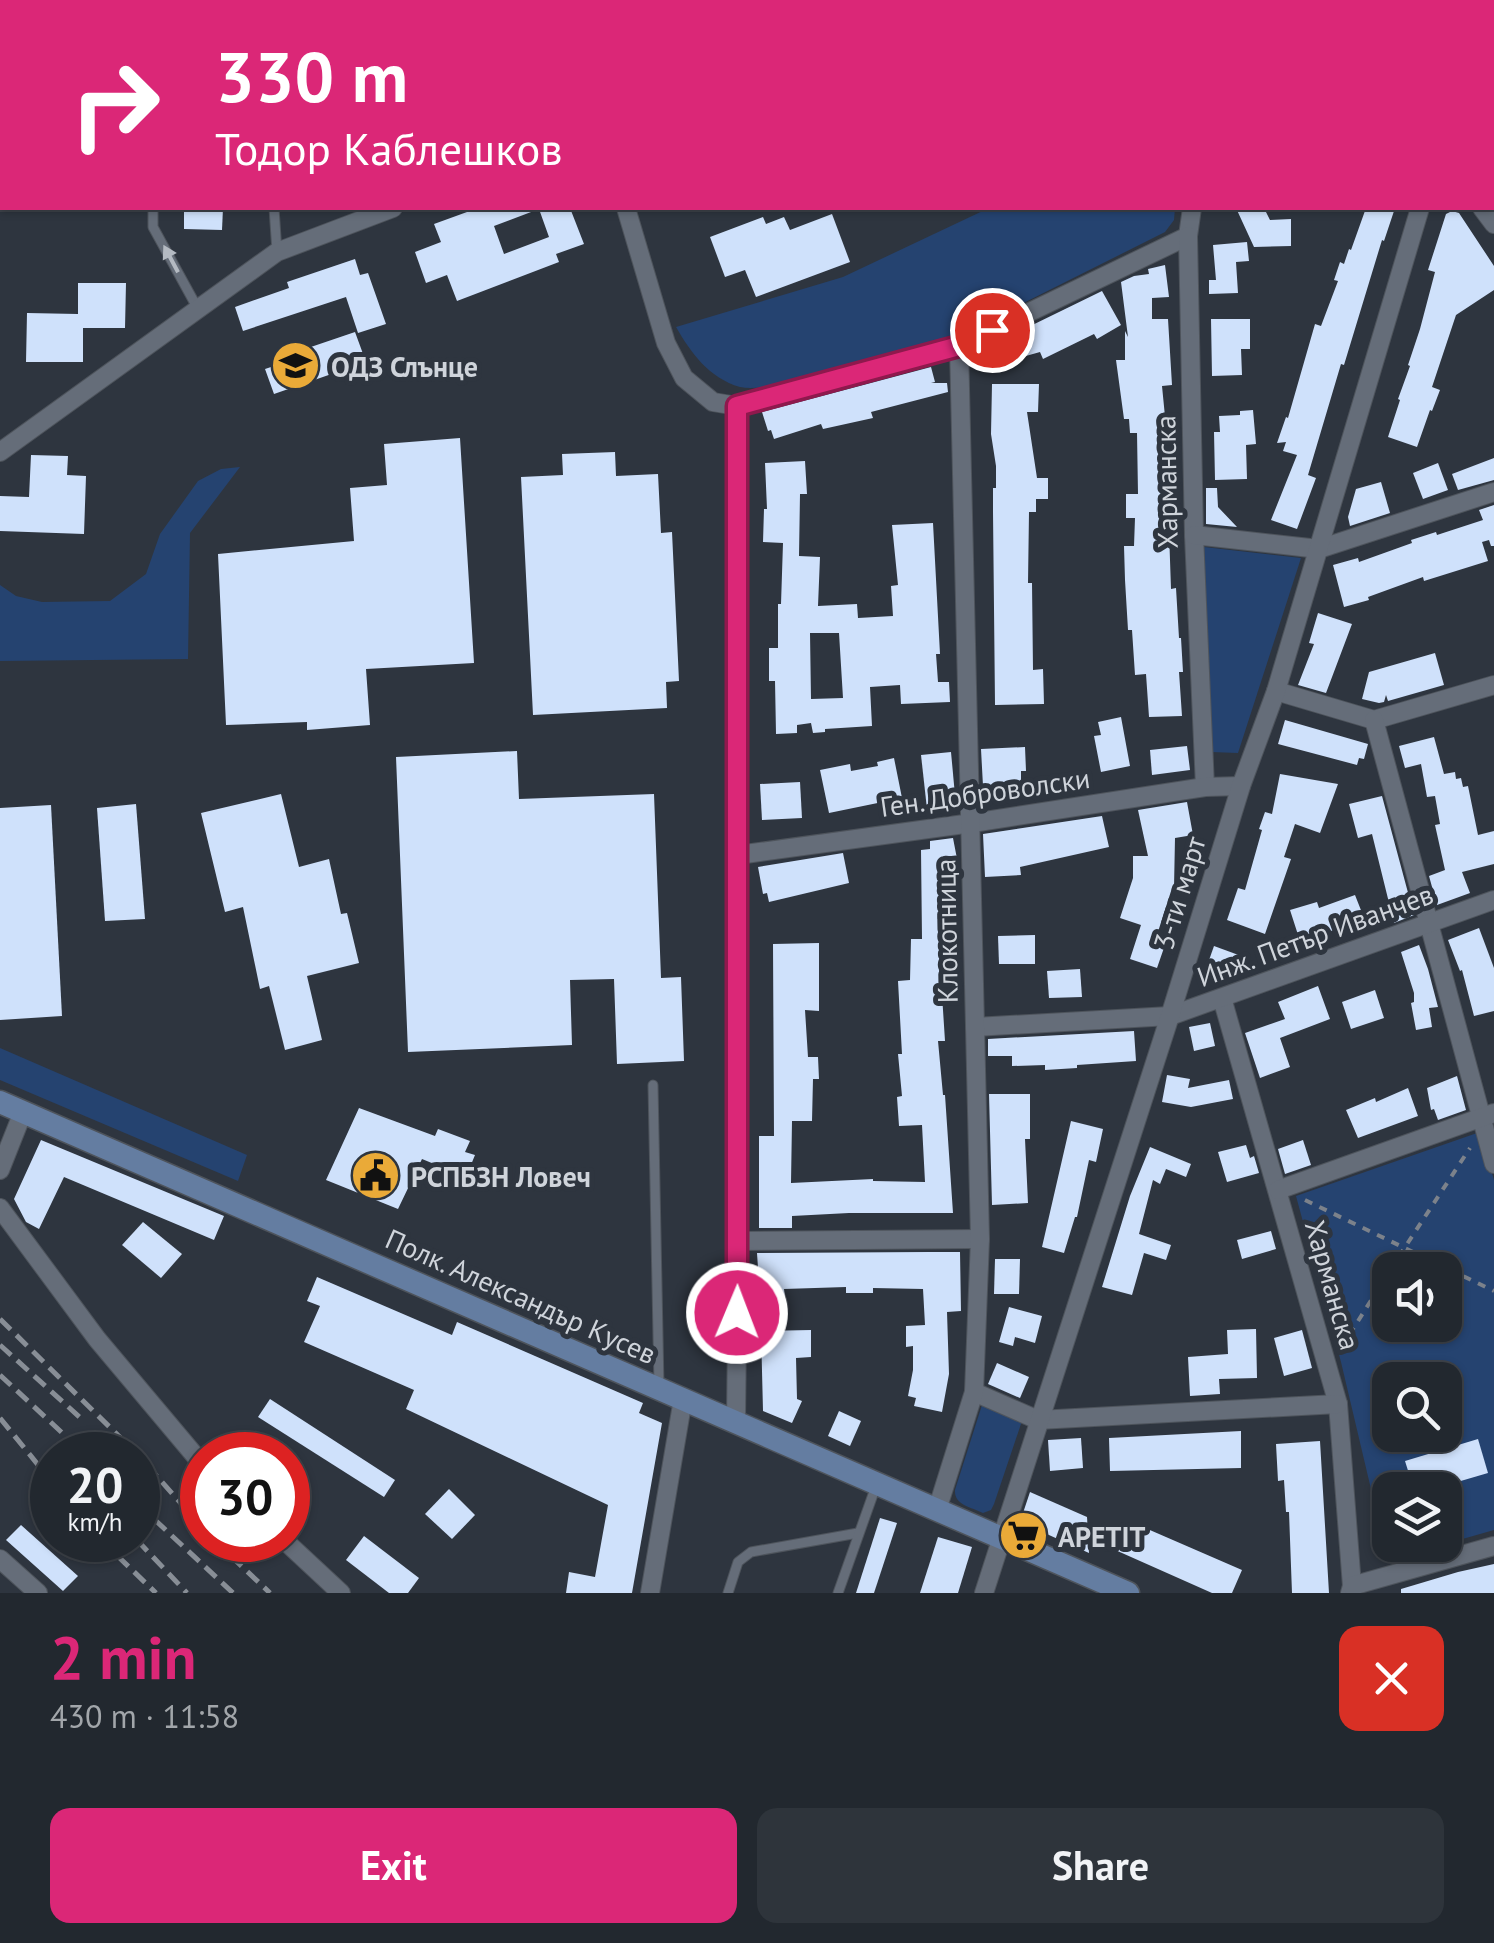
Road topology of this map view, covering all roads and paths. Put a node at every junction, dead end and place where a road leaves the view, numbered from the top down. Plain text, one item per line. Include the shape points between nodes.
1 (153, 210) edge
2 (274, 210) edge
3 (387, 210) edge
4 (627, 210) edge
5 (1192, 210) edge
6 (1419, 210) edge
7 (1188, 236) junction
8 (276, 252) junction
9 (198, 309) junction
10 (959, 346) junction
11 (737, 406) junction
12 (0, 452) edge
13 (1494, 492) edge
14 (1194, 535) junction
15 (1319, 549) junction
16 (1494, 685) edge
17 (1276, 692) junction
18 (1374, 720) junction
19 (1241, 786) junction
20 (1205, 787) junction
21 (972, 823) junction
22 (738, 856) junction
23 (1494, 900) edge
24 (1430, 923) junction
25 (1222, 998) junction
26 (1170, 1016) junction
27 (974, 1027) junction
28 (653, 1086) dead end
29 (0, 1102) edge
30 (23, 1112) junction
31 (1488, 1115) edge
32 (1469, 1149) dead end
33 (1494, 1164) edge
34 (0, 1170) edge
35 (1287, 1193) junction
36 (0, 1208) edge
37 (980, 1239) junction
38 (738, 1241) junction
39 (1404, 1248) junction
40 (1401, 1252) edge
41 (1494, 1291) edge
42 (1372, 1298) edge
43 (1338, 1352) dead end
44 (659, 1389) junction
45 (974, 1392) junction
46 (684, 1399) junction
47 (1338, 1404) junction
48 (1038, 1420) junction
49 (736, 1422) junction
50 (180, 1438) edge
51 (877, 1484) junction
52 (937, 1510) junction
53 (858, 1533) junction
54 (1000, 1537) junction
55 (1494, 1546) edge
56 (0, 1559) edge
57 (308, 1562) edge
58 (1351, 1590) edge
59 (38, 1593) edge
60 (341, 1593) edge
61 (650, 1593) edge
62 (728, 1593) edge
63 (838, 1593) edge
64 (984, 1593) edge
65 (1128, 1593) edge

9 -> 1 lane via 153,227
2 - 8 lane
3 - 8 street
4 - 11 street via 666,344 684,378 713,402
5 - 7 street, Харманска
6 - 15 street, 3-ти март
7 - 10 street
7 - 14 street, Харманска
8 - 9 street
9 - 12 street
10 - 11 street
10 - 21 street, Клокотница
11 - 22 street
13 - 15 street
14 - 15 street
14 - 20 street, Харманска
15 - 17 street, 3-ти март
16 - 18 street
17 - 18 street
17 - 19 street, 3-ти март
18 - 24 street
19 - 20 street, Ген. Доброволски
19 - 26 street, 3-ти март
20 - 21 street, Ген. Доброволски
21 - 22 street, Ген. Доброволски
21 - 27 street, Клокотница
22 - 38 street
23 - 24 street, Инж. Петър Иванчев
24 - 25 street, Инж. Петър Иванчев
24 - 31 street
25 - 26 street, Инж. Петър Иванчев
25 - 35 street, Харманска
26 - 27 street, Инж. Петър Иванчев
26 - 48 street, 3-ти март
27 - 37 street, Клокотница
28 - 44 lane
29 - 30 street, Полк. Александър Кусев
30 - 34 street
30 - 44 street, Полк. Александър Кусев
31 - 33 street
31 - 35 street
32 - 39 path
35 - 39 path
35 - 47 street, Харманска
36 - 50 street via 96,1339
37 - 38 street
37 - 45 street, Клокотница
38 - 49 street
39 - 40 path
39 - 41 path
42 - 43 path
44 - 46 street, Полк. Александър Кусев
45 - 48 street
45 - 52 street, Клокотница
46 - 49 street, Полк. Александър Кусев
46 - 61 street
47 - 48 street
47 - 58 street, Харманска
48 - 54 street, 3-ти март
49 - 51 street, Полк. Александър Кусев
51 - 52 street, Полк. Александър Кусев
51 - 53 lane
52 - 54 street, Полк. Александър Кусев
53 - 62 lane via 750,1552 738,1562
53 - 63 lane
54 - 64 street, 3-ти март
54 - 65 street, Полк. Александър Кусев
55 - 58 street
56 - 59 street
57 - 60 street

